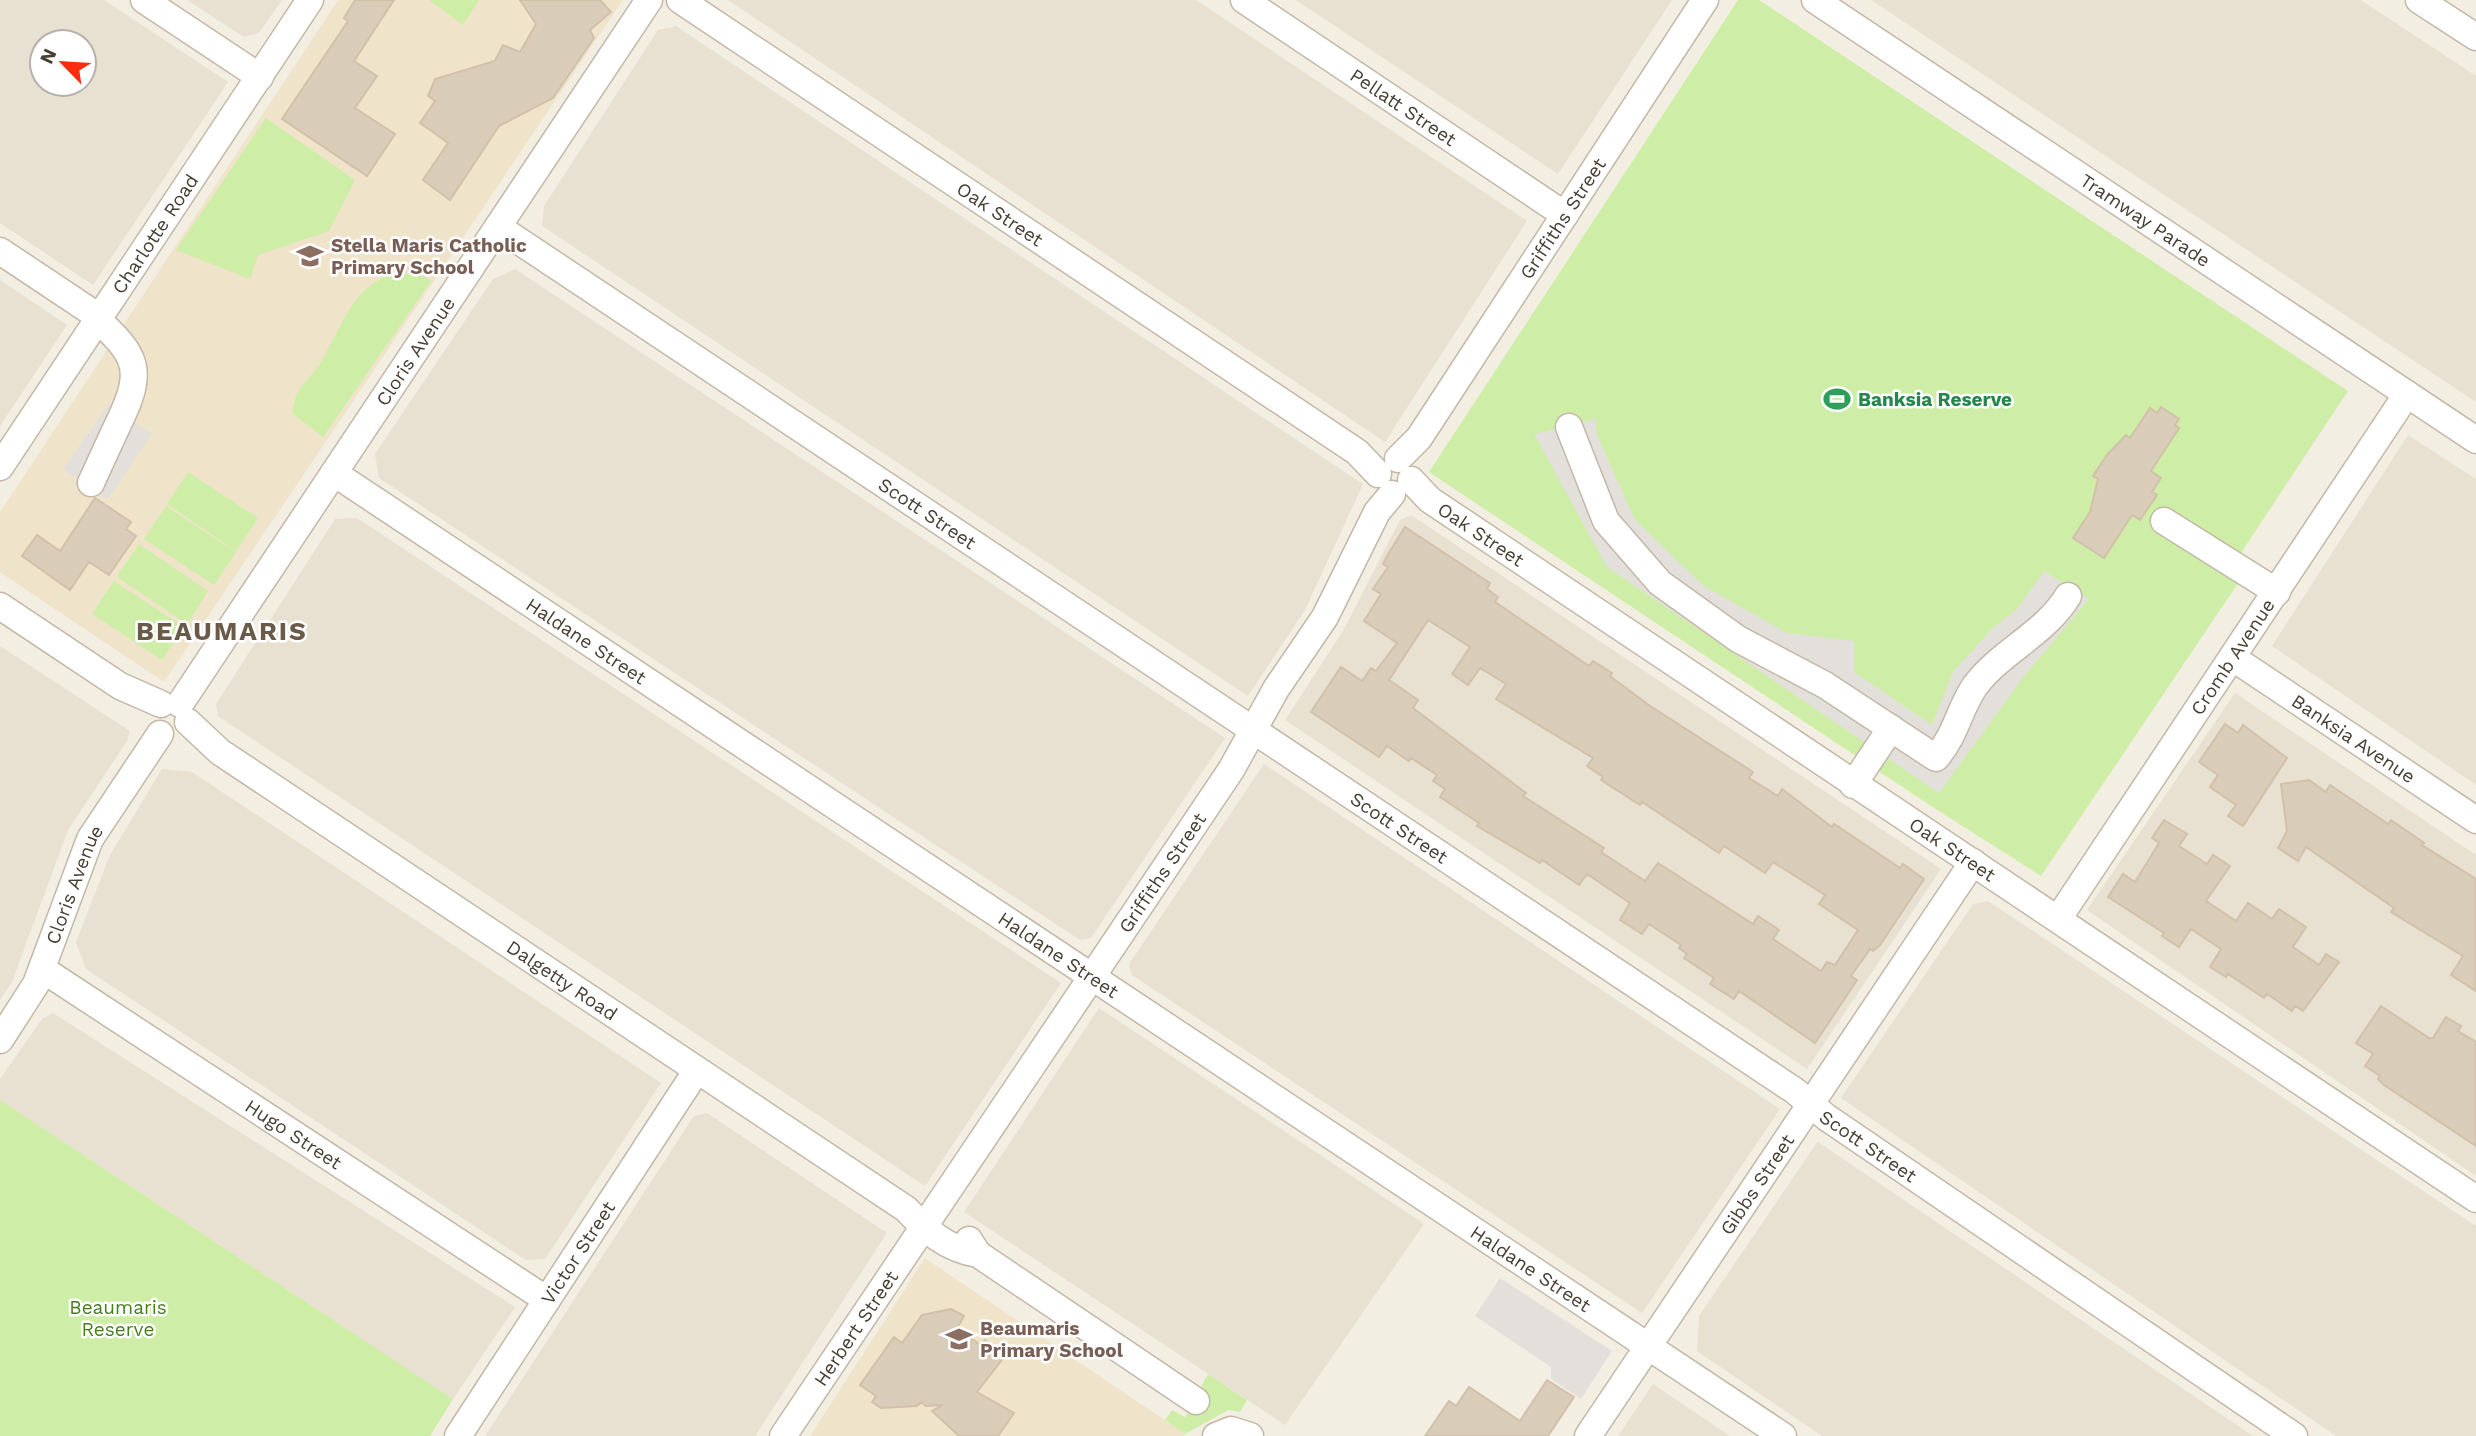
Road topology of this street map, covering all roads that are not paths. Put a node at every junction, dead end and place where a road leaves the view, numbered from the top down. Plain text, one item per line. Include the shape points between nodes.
1 (144, 0) edge
2 (310, 0) edge
3 (649, 0) edge
4 (680, 0) edge
5 (1244, 0) edge
6 (1705, 0) edge
7 (1815, 0) edge
8 (2419, 0) edge
9 (2476, 37) edge
10 (260, 77) junction
11 (1565, 215) junction
12 (498, 227) junction
13 (0, 251) edge
14 (98, 318) junction
15 (2407, 394) junction
16 (1569, 427) dead end
17 (2476, 440) edge
18 (0, 467) edge
19 (334, 473) junction
20 (1393, 481) junction
21 (91, 483) dead end
22 (2164, 522) dead end
23 (2277, 592) junction
24 (2068, 596) dead end
25 (0, 606) edge
26 (2233, 658) junction
27 (170, 719) junction
28 (1891, 728) junction
29 (1254, 729) junction
30 (1853, 785) junction
31 (2476, 820) edge
32 (1973, 862) junction
33 (2058, 919) junction
34 (42, 969) junction
35 (1093, 978) junction
36 (0, 1040) edge
37 (697, 1070) junction
38 (1810, 1105) junction
39 (2476, 1199) edge
40 (922, 1218) junction
41 (547, 1300) junction
42 (1649, 1345) junction
43 (1196, 1401) dead end
44 (458, 1436) edge
45 (783, 1436) edge
46 (1588, 1436) edge
47 (1783, 1436) edge
48 (2294, 1436) edge

1 - 10 street
2 - 10 street, Charlotte Road
3 - 12 street, Cloris Avenue
4 - 20 street, Oak Street via 1357,452
5 - 11 street, Pellatt Street
6 - 11 street, Griffiths Street
7 - 15 street, Tramway Parade
8 - 9 street
10 - 14 street, Charlotte Road
11 - 20 street, Griffiths Street
12 - 19 street, Cloris Avenue
12 - 29 street, Scott Street
13 - 14 street
14 - 18 street, Charlotte Road
14 - 21 street via 123,345 135,384
15 - 17 street, Tramway Parade
15 - 23 street, Cromb Avenue
16 - 28 street via 1606,521 1660,583 1738,639 1825,685
19 - 27 street, Cloris Avenue
19 - 35 street, Haldane Street
20 - 29 street, Griffiths Street via 1325,617
20 - 30 street, Oak Street via 1430,500
22 - 23 street
23 - 26 street, Cromb Avenue
24 - 28 street via 2055,617 1975,687 1951,740 1936,758
25 - 27 street, Dalgetty Road
26 - 31 street, Banksia Avenue
26 - 33 street, Cromb Avenue
27 - 34 street, Cloris Avenue via 90,839
27 - 37 street, Dalgetty Road
28 - 30 street
29 - 35 street, Griffiths Street
29 - 38 street, Scott Street
30 - 32 street, Oak Street
32 - 33 street, Oak Street
32 - 38 street, Gibbs Street
33 - 39 street, Oak Street
34 - 36 street, Cloris Avenue
34 - 41 street, Hugo Street
35 - 40 street, Griffiths Street
35 - 42 street, Haldane Street
37 - 40 street, Dalgetty Road
37 - 41 street, Victor Street
38 - 42 street, Gibbs Street
38 - 48 street, Scott Street
40 - 43 street, Dalgetty Road via 957,1251 978,1254
40 - 45 street, Herbert Street
41 - 44 street, Victor Street
42 - 46 street, Gibbs Street
42 - 47 street, Haldane Street

